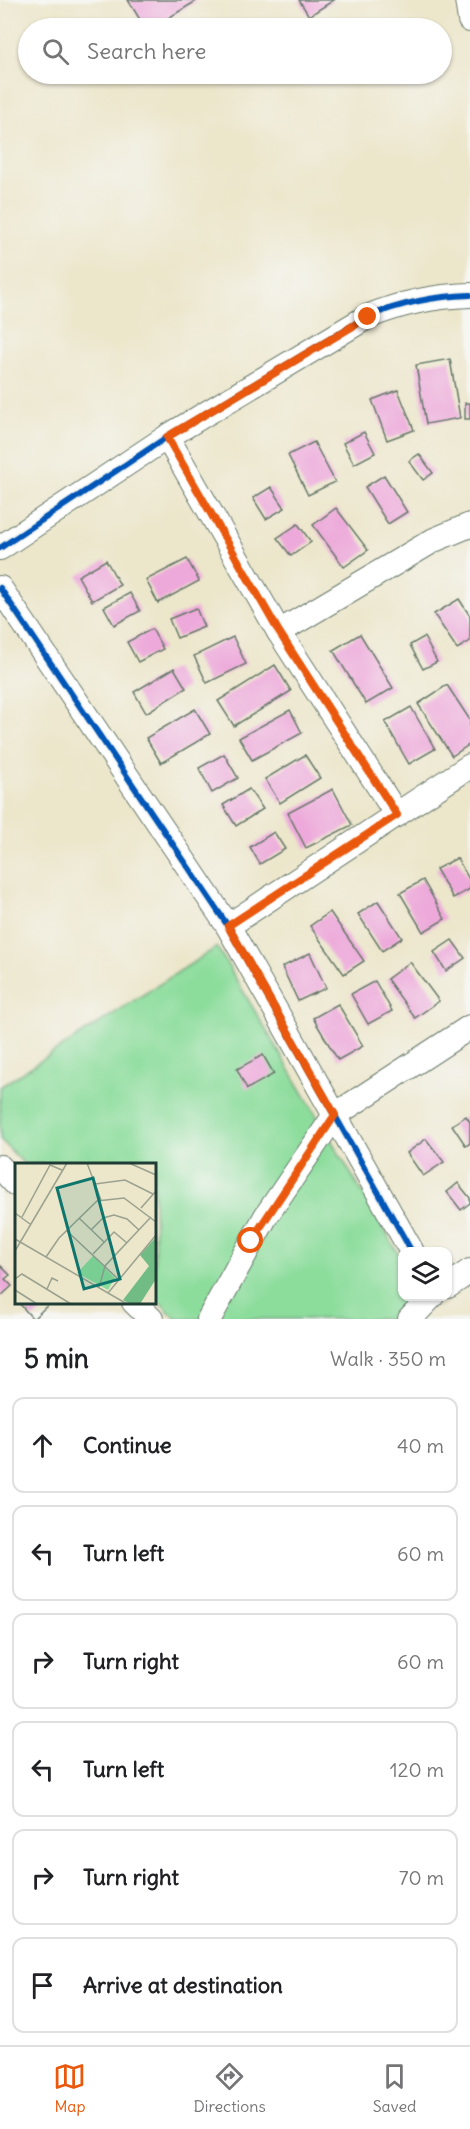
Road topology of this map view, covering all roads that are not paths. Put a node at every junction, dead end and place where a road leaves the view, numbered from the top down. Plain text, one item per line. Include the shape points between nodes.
1 (466, 0) edge
2 (470, 20) edge
3 (470, 295) edge
4 (167, 437) junction
5 (470, 525) edge
6 (0, 548) edge
7 (0, 588) edge
8 (279, 632) junction
9 (470, 766) edge
10 (397, 815) junction
11 (228, 926) junction
12 (470, 1028) edge
13 (335, 1115) junction
14 (0, 1167) edge
15 (15, 1183) edge
16 (410, 1247) edge
17 (470, 1271) edge
18 (452, 1283) edge
19 (427, 1301) edge
20 (136, 1304) edge
21 (151, 1319) edge
22 (209, 1319) edge
23 (410, 1319) edge

1 - 2 street
3 - 4 street via 397,305 368,317
4 - 6 street
4 - 8 street
5 - 8 street via 434,540
7 - 11 street
8 - 10 street
9 - 10 street
10 - 11 street
11 - 13 street
12 - 13 street
13 - 16 street
13 - 22 street via 251,1241
14 - 15 street
17 - 18 street
19 - 23 street
20 - 21 street

